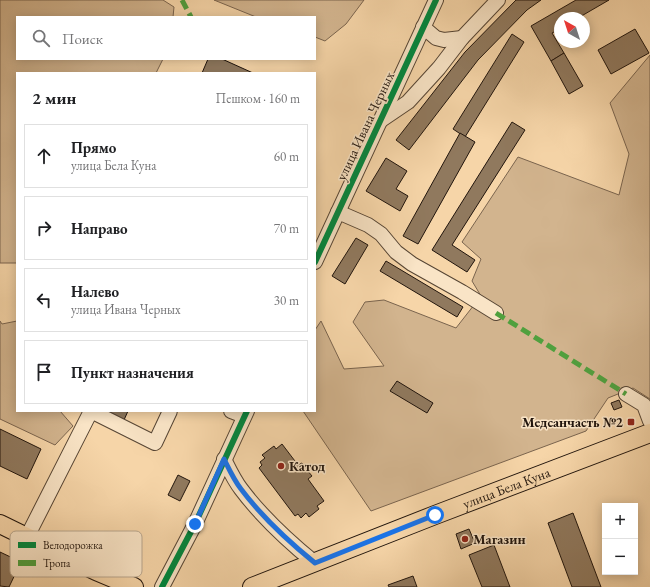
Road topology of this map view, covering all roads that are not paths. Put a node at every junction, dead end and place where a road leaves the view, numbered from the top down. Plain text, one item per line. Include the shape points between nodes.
1 (436, 0) edge
2 (498, 0) edge
3 (424, 28) junction
4 (462, 38) junction
5 (380, 121) junction
6 (338, 212) junction
7 (316, 260) edge
8 (496, 313) dead end
9 (626, 394) dead end
10 (90, 412) edge
11 (93, 412) edge
12 (170, 412) edge
13 (241, 413) edge
14 (650, 421) edge
15 (650, 433) edge
16 (224, 459) junction
17 (0, 524) edge
18 (14, 531) edge
19 (29, 531) edge
20 (315, 563) junction
21 (110, 577) edge
22 (134, 587) edge
23 (162, 587) edge
24 (252, 587) edge

1 - 3 street, улица Ивана Черных
2 - 4 street
3 - 4 street via 436,38
3 - 5 street, улица Ивана Черных
4 - 5 street via 408,102
5 - 6 street, улица Ивана Черных
6 - 7 street, улица Ивана Черных
6 - 8 street via 381,234 396,252 412,264
9 - 14 street via 644,405
10 - 19 street
11 - 12 street via 155,443
13 - 16 street
15 - 20 main road, улица Бела Куна
16 - 20 street via 240,488 284,537
16 - 23 street via 195,524
17 - 18 main road
20 - 24 main road, улица Бела Куна
21 - 22 main road

